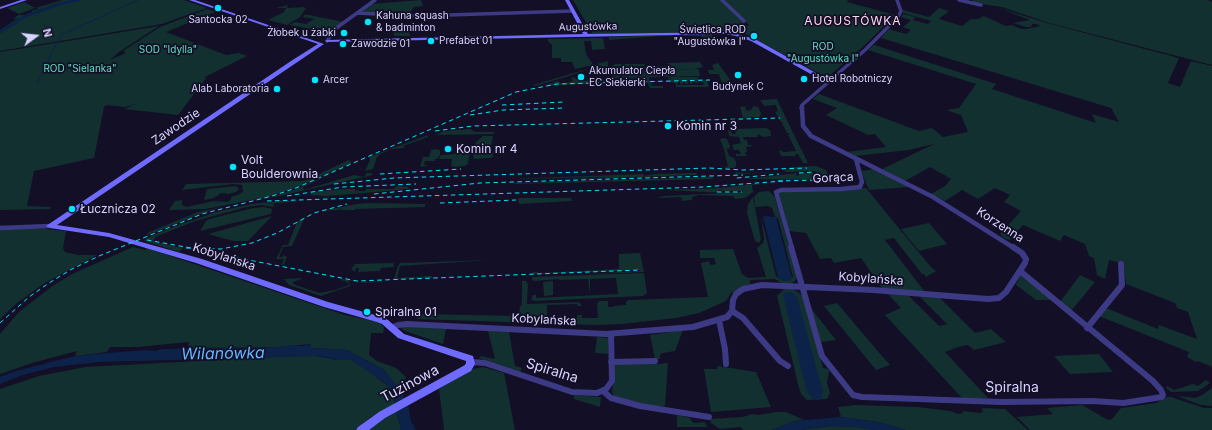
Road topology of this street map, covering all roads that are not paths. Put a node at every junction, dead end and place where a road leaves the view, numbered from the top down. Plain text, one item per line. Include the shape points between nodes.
1 (18, 0) edge
2 (25, 0) edge
3 (190, 0) edge
4 (375, 0) edge
5 (567, 0) edge
6 (722, 0) edge
7 (897, 0) edge
8 (959, 0) edge
9 (981, 5) dead end
10 (0, 7) edge
11 (573, 11) junction
12 (357, 13) junction
13 (744, 21) dead end
14 (586, 36) junction
15 (322, 42) junction
16 (829, 82) junction
17 (856, 158) junction
18 (50, 226) junction
19 (0, 228) edge
20 (1121, 264) dead end
21 (1020, 270) junction
22 (802, 287) junction
23 (732, 311) junction
24 (719, 320) junction
25 (392, 328) junction
26 (1087, 328) junction
27 (611, 334) junction
28 (472, 362) junction
29 (610, 362) junction
30 (655, 362) dead end
31 (726, 364) dead end
32 (788, 366) dead end
33 (603, 391) junction
34 (709, 417) dead end
35 (361, 430) edge

1 - 10 street
2 - 10 street
3 - 15 street, Augustówka
4 - 12 street, Zawodzie
5 - 11 street
6 - 13 street
7 - 16 street via 901,11 898,17
8 - 9 street
11 - 12 street via 417,16
11 - 14 street
12 - 15 street, Zawodzie
14 - 15 street, Augustówka
14 - 16 street, Augustówka via 715,33 737,35 758,43
15 - 18 street, Zawodzie
16 - 17 street, Korzenna via 802,105 803,126 815,138
17 - 21 street, Korzenna via 933,197 1018,249 1026,259
17 - 22 street, Gorąca via 862,182 860,187 777,191
18 - 19 street
18 - 25 street, Kobylańska via 134,241 379,319
20 - 26 street via 1122,285
21 - 22 street, Kobylańska via 1004,294 1000,298 992,299
21 - 26 street
22 - 23 street, Kobylańska via 762,285 739,291 734,297
22 - 26 street, Spiralna via 822,356 856,396 1001,402 1123,403 1162,397 1163,393 1153,381
23 - 24 street, Kobylańska
23 - 32 street via 743,318 780,361
24 - 27 street, Kobylańska via 693,327
24 - 31 street
25 - 27 street, Kobylańska via 407,324
25 - 28 street, Spiralna via 401,336 467,357
27 - 29 street
28 - 33 street, Spiralna via 485,363 572,392 592,394
28 - 35 street, Tuzinowa via 466,369 377,418
29 - 30 street
29 - 33 street via 612,381
33 - 34 street via 611,398 640,406

